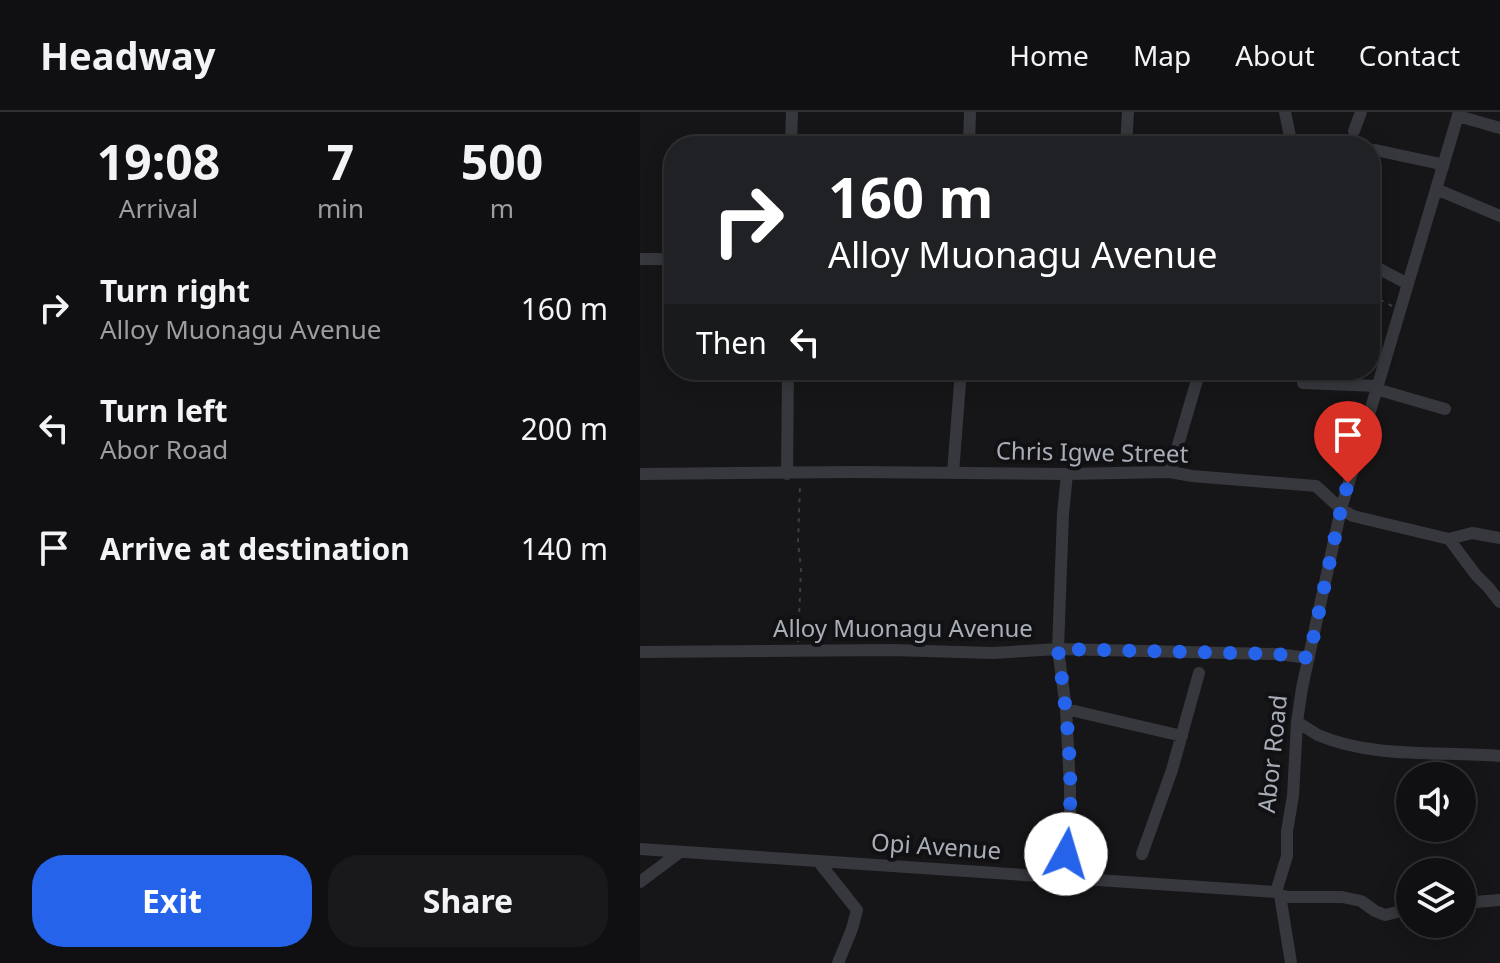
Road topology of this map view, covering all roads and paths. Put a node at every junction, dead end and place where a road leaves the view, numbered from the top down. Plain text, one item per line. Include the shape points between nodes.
1 (792, 112) edge
2 (970, 112) edge
3 (1128, 112) edge
4 (1285, 112) edge
5 (1361, 112) edge
6 (1459, 114) edge
7 (1500, 128) edge
8 (1354, 131) dead end
9 (791, 136) edge
10 (969, 136) edge
11 (1127, 136) edge
12 (1290, 136) edge
13 (1380, 151) edge
14 (1443, 167) junction
15 (1436, 189) junction
16 (1500, 216) edge
17 (640, 259) edge
18 (664, 259) edge
19 (1380, 269) edge
20 (1408, 284) junction
21 (1380, 300) edge
22 (1400, 310) junction
23 (1380, 375) edge
24 (789, 380) edge
25 (960, 380) edge
26 (1197, 380) edge
27 (1378, 380) edge
28 (1303, 383) dead end
29 (1376, 388) junction
30 (1445, 409) dead end
31 (1170, 472) junction
32 (953, 473) junction
33 (640, 474) edge
34 (794, 474) junction
35 (1067, 474) junction
36 (1341, 509) junction
37 (1500, 538) edge
38 (1449, 539) junction
39 (1500, 603) edge
40 (1500, 614) edge
41 (1058, 649) junction
42 (797, 651) junction
43 (640, 652) edge
44 (1309, 658) junction
45 (1199, 673) dead end
46 (1066, 709) junction
47 (1297, 722) junction
48 (1182, 736) junction
49 (1500, 756) edge
50 (640, 849) edge
51 (680, 852) junction
52 (1142, 854) dead end
53 (818, 861) junction
54 (1063, 878) junction
55 (640, 882) edge
56 (1278, 894) junction
57 (1500, 900) edge
58 (1476, 902) edge
59 (1396, 912) edge
60 (838, 963) edge
61 (1291, 963) edge

1 - 9 street
2 - 10 street
3 - 11 street
4 - 12 street
5 - 8 street
6 - 7 street
6 - 14 street, Abor Road
13 - 14 street
14 - 15 street, Abor Road
15 - 16 street
15 - 20 street, Abor Road via 1423,213
17 - 18 street
19 - 20 street
20 - 22 street, Abor Road
21 - 22 path
22 - 23 street, Abor Road
24 - 34 street
25 - 32 street
26 - 31 street
27 - 29 street, Abor Road
28 - 29 street
29 - 30 street
29 - 36 street, Abor Road
31 - 35 street, Chris Igwe Street
31 - 36 street, Chris Igwe Street via 1316,486
32 - 34 street, Chris Igwe Street
32 - 35 street, Chris Igwe Street
33 - 34 street, Chris Igwe Street
34 - 42 path via 801,569
35 - 41 street
36 - 38 street, Chris Igwe Street
36 - 44 street, Abor Road
37 - 38 street, Chris Igwe Street via 1472,533
38 - 39 street
39 - 40 street
41 - 42 street, Alloy Muonagu Avenue
41 - 44 street, Alloy Muonagu Avenue
41 - 46 street
42 - 43 street, Alloy Muonagu Avenue
44 - 47 street, Abor Road
45 - 48 street
46 - 48 street
46 - 54 street via 1070,823
47 - 49 street via 1353,745
47 - 56 street, Abor Road via 1287,856
48 - 52 street
50 - 51 street, Opi Avenue
51 - 53 street, Opi Avenue
51 - 55 street
53 - 54 street, Opi Avenue
53 - 60 street via 857,910
54 - 56 street, Opi Avenue
56 - 59 street, Opi Avenue via 1342,897 1385,915
56 - 61 street
57 - 58 street

